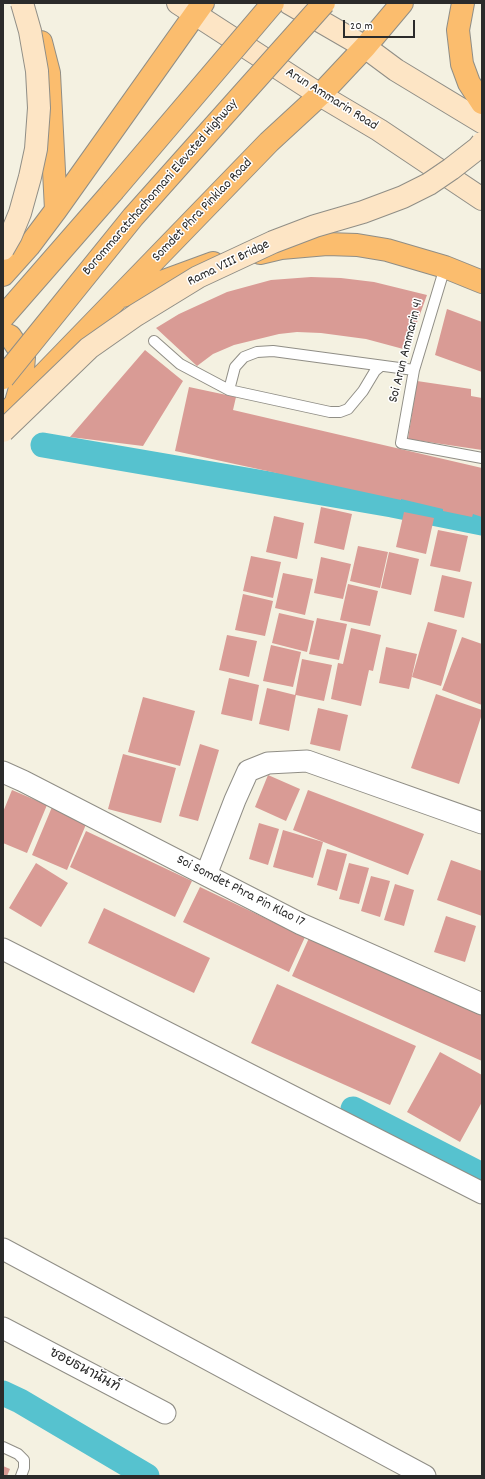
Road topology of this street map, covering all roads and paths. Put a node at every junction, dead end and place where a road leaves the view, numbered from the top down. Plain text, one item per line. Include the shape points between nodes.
1 (24, 3) edge
2 (273, 3) edge
3 (290, 3) edge
4 (324, 3) edge
5 (402, 3) edge
6 (463, 3) edge
7 (192, 6) edge
8 (365, 47) junction
9 (320, 95) junction
10 (482, 103) edge
11 (482, 122) edge
12 (482, 143) edge
13 (482, 198) edge
14 (56, 210) junction
15 (3, 243) edge
16 (29, 246) junction
17 (3, 249) edge
18 (445, 267) junction
19 (3, 275) edge
20 (482, 282) edge
21 (117, 298) junction
22 (3, 316) edge
23 (3, 333) edge
24 (154, 341) dead end
25 (381, 366) junction
26 (414, 370) junction
27 (3, 378) edge
28 (229, 390) junction
29 (9, 411) edge
30 (3, 431) edge
31 (482, 458) edge
32 (3, 772) edge
33 (482, 823) edge
34 (206, 875) junction
35 (3, 949) edge
36 (482, 1004) edge
37 (482, 1193) edge
38 (3, 1249) edge
39 (3, 1328) edge
40 (166, 1413) dead end
41 (3, 1447) edge
42 (21, 1476) edge
43 (425, 1476) edge

1 - 14 main road via 37,27 48,73
1 - 17 main road, bridge via 37,71 39,108 36,149 20,214
2 - 22 main road, bridge
3 - 8 main road
4 - 27 main road, Borommaratchachonnani Elevated Highway, bridge via 133,217
5 - 8 main road, Somdet Phra Pinklao Road
6 - 10 main road via 458,30 462,64 469,83
7 - 9 main road, Arun Ammarin Road
7 - 14 main road
8 - 9 main road, Somdet Phra Pinklao Road
8 - 11 main road via 396,70
9 - 13 main road, Arun Ammarin Road via 379,130
9 - 21 main road, Somdet Phra Pinklao Road via 269,142
12 - 30 main road, Rama VIII Bridge, bridge via 429,184 363,212 273,242 198,277 89,348
14 - 16 main road
15 - 16 street
16 - 19 main road
18 - 20 main road
18 - 21 main road via 387,250 357,245 327,244 281,248 206,264
18 - 26 lane, Soi Arun Ammarin 41
21 - 29 main road, Somdet Phra Pinklao Road
23 - 29 main road via 10,336 24,357 22,381
24 - 28 lane via 180,364
25 - 26 lane
25 - 28 lane via 273,351 257,352 244,357 235,367
25 - 28 lane via 348,409 340,412
26 - 31 lane, Soi Arun Ammarin 41 via 401,443
32 - 34 street, Soi Somdet Phra Pin Klao 17
33 - 34 street via 307,762 268,763 248,771
34 - 36 street, Soi Somdet Phra Pin Klao 17 via 301,924
35 - 37 street
38 - 43 street
39 - 40 street, ซอยธนานันท์
41 - 42 lane via 24,1460

